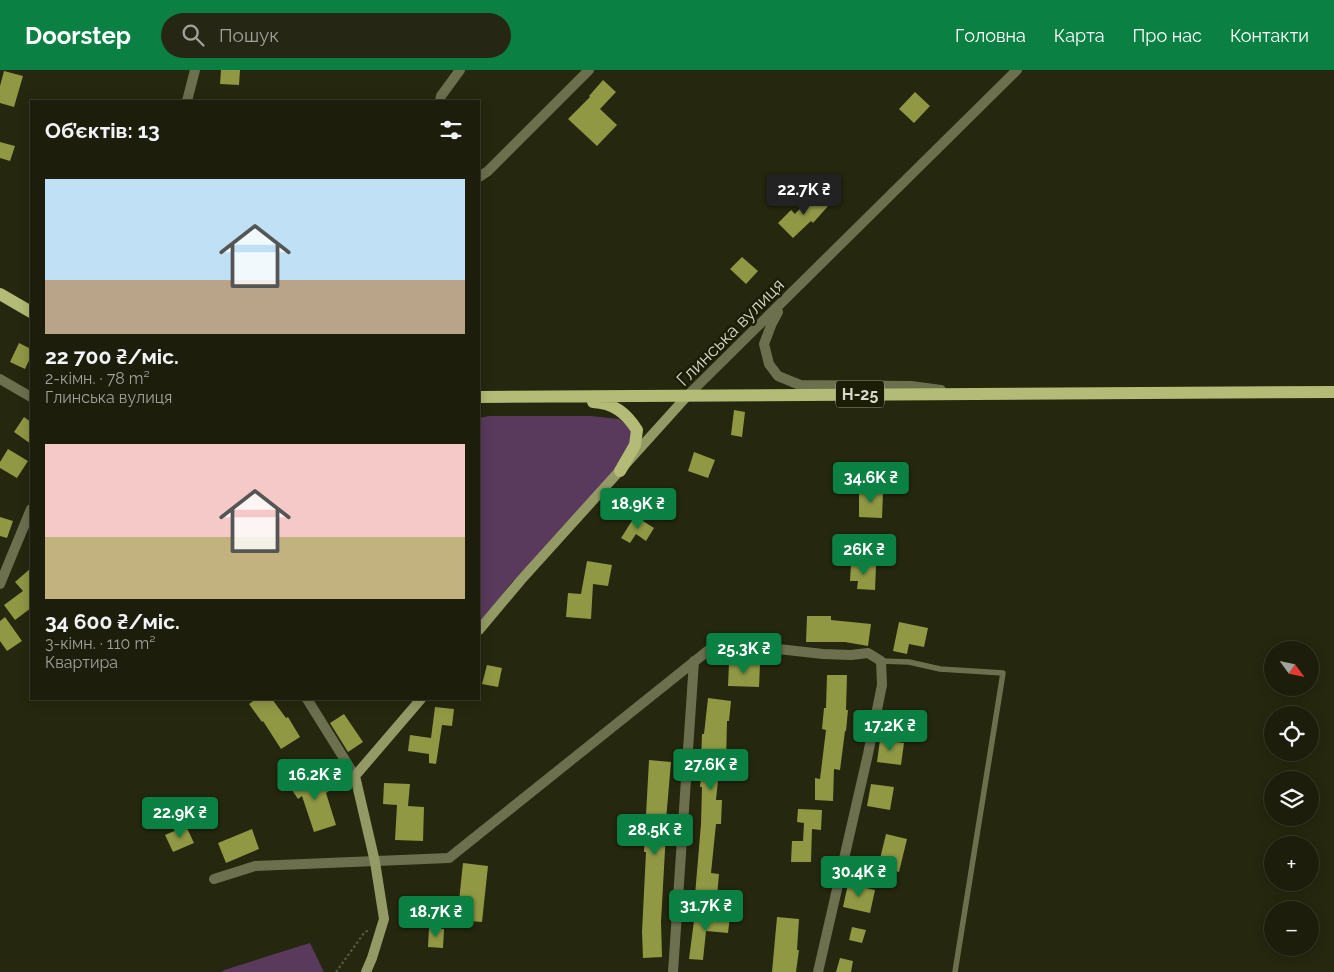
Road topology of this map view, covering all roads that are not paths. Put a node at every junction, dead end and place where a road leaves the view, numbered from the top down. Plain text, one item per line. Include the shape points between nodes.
1 (195, 70) edge
2 (460, 70) edge
3 (589, 70) edge
4 (1017, 70) edge
5 (187, 100) edge
6 (440, 100) edge
7 (480, 176) edge
8 (0, 294) edge
9 (783, 301) junction
10 (30, 311) edge
11 (0, 379) edge
12 (1334, 392) edge
13 (969, 394) junction
14 (688, 395) junction
15 (30, 396) edge
16 (536, 396) junction
17 (480, 397) edge
18 (620, 471) junction
19 (30, 510) edge
20 (0, 584) edge
21 (480, 629) edge
22 (694, 661) junction
23 (882, 661) junction
24 (308, 700) edge
25 (419, 700) edge
26 (355, 776) junction
27 (375, 862) junction
28 (214, 879) dead end
29 (366, 972) edge
30 (673, 972) edge
31 (818, 972) edge
32 (955, 972) edge

1 - 5 street
2 - 6 street
3 - 7 street
4 - 9 street, Глинська вулиця
8 - 10 main road
9 - 13 street via 764,344 769,364 778,376 800,385 911,386
9 - 14 street, Глинська вулиця
11 - 15 street
12 - 13 main road, Н-25
13 - 14 main road, Н-25
14 - 16 main road, Н-25
14 - 18 main road, Глинська вулиця
16 - 17 main road, Н-25
16 - 18 main road via 544,400 599,402 628,416 637,430 635,445
18 - 21 main road, Глинська вулиця
19 - 20 street
22 - 23 street via 710,649 769,648 823,654 868,653
22 - 27 street via 448,858
22 - 30 street
23 - 31 street via 882,685 868,754
23 - 32 lane via 1003,673
24 - 26 street
25 - 26 main road
26 - 27 main road
27 - 28 street via 255,866
27 - 29 main road via 384,918

